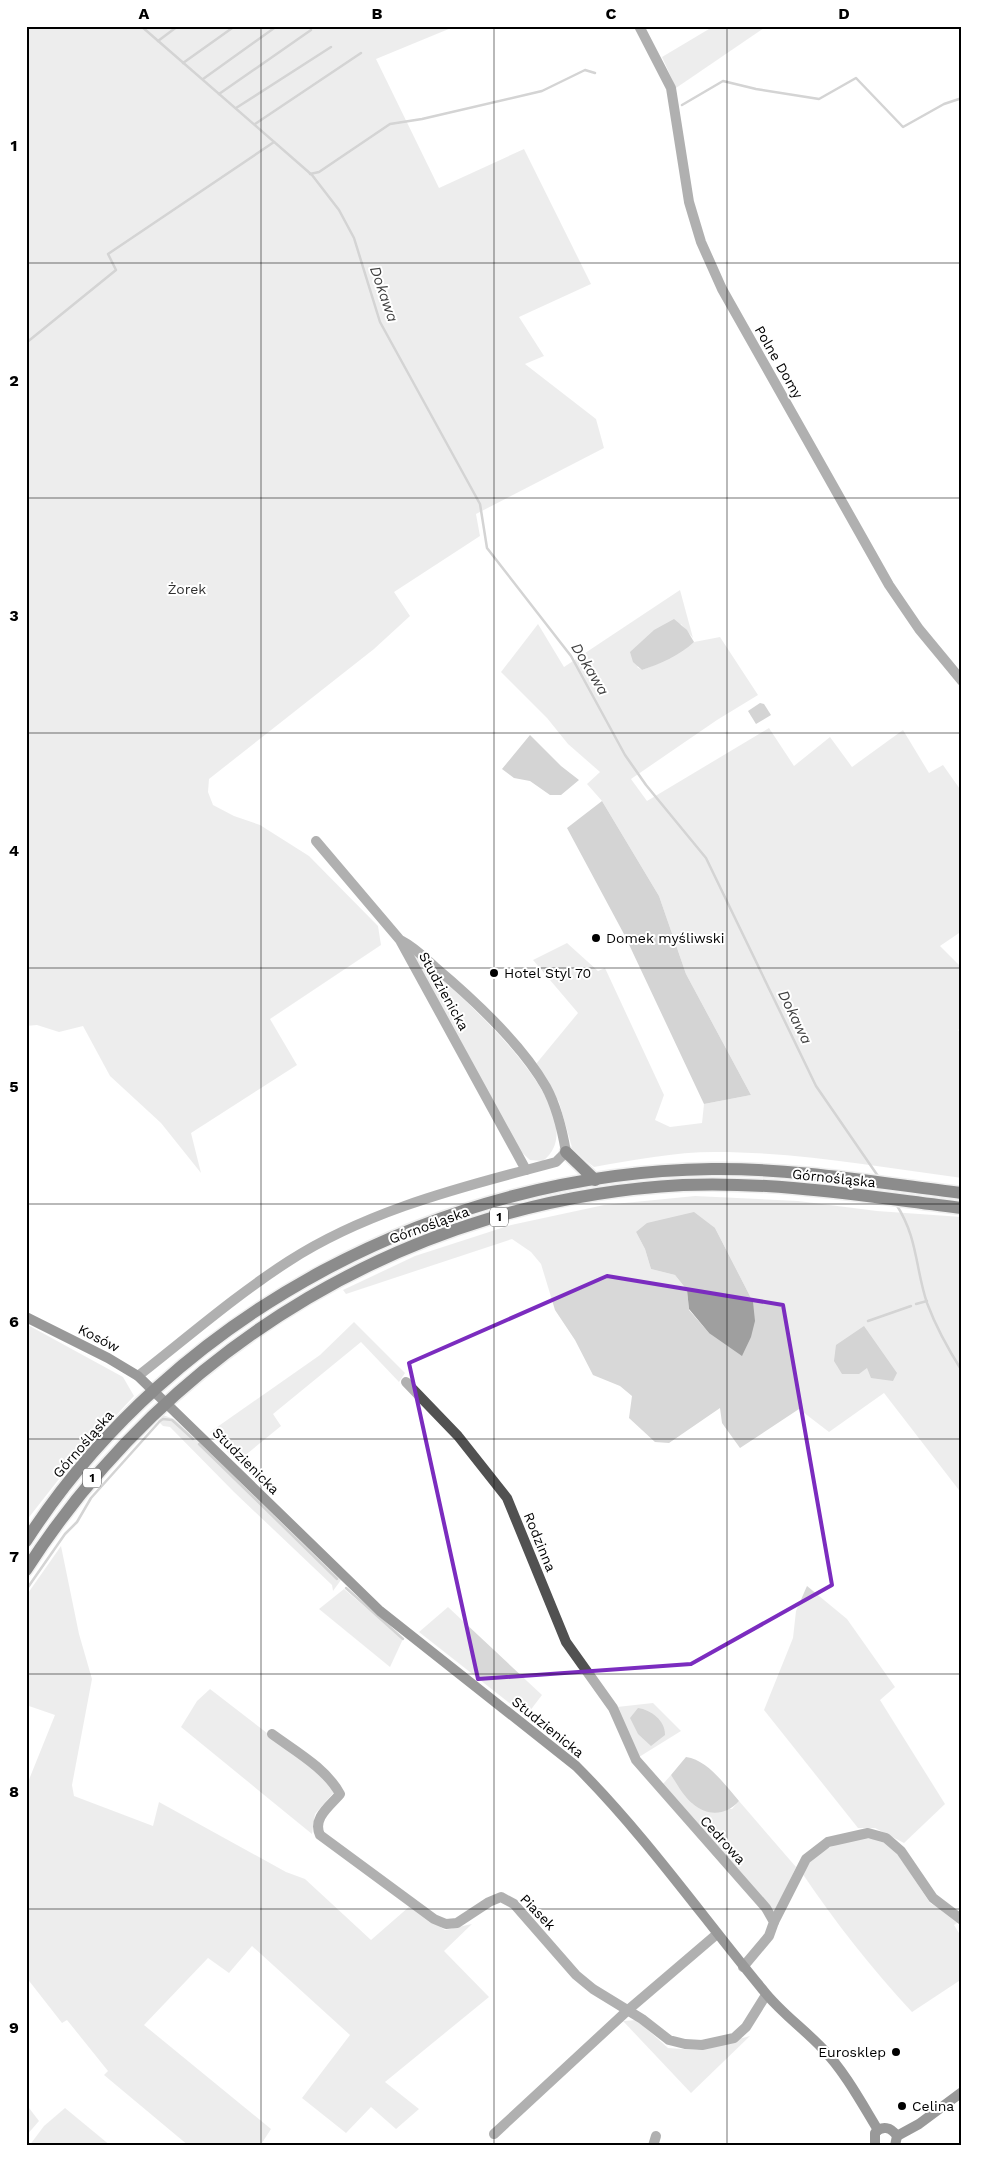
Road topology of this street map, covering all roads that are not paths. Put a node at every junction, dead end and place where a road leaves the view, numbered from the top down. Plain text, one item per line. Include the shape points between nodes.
1 (639, 26) edge
2 (962, 681) edge
3 (316, 841) dead end
4 (400, 940) junction
5 (566, 1152) junction
6 (526, 1170) junction
7 (595, 1180) junction
8 (962, 1194) edge
9 (962, 1208) edge
10 (26, 1317) edge
11 (138, 1376) junction
12 (406, 1382) dead end
13 (154, 1391) junction
14 (166, 1402) junction
15 (26, 1541) edge
16 (26, 1570) edge
17 (623, 1730) joint
18 (272, 1734) dead end
19 (962, 1920) edge
20 (774, 1922) junction
21 (717, 1934) junction
22 (743, 1967) junction
23 (766, 1995) junction
24 (628, 2010) junction
25 (962, 2092) edge
26 (878, 2130) junction
27 (494, 2134) dead end
28 (896, 2141) edge
29 (874, 2146) edge

1 - 2 street, Polne Domy via 671,88 689,202 701,242 722,289 889,585 919,629
3 - 4 street, Studzienicka
4 - 5 street via 445,975 532,1066 556,1110
4 - 6 street, Studzienicka
5 - 6 street via 556,1162
5 - 7 main road
6 - 11 street via 470,1184 395,1210 290,1260 243,1292
7 - 8 main road, Górnośląska / 1 via 713,1169 778,1172
7 - 13 main road, Górnośląska / 1 via 466,1210 368,1248 305,1281 248,1317
9 - 14 main road, Górnośląska / 1 via 763,1186 683,1185 536,1206 410,1247 313,1294 220,1356
10 - 11 street, Kosów
11 - 13 street, Kosów
12 - 17 street, Rodzinna via 458,1436 507,1498 566,1642 613,1708
13 - 14 street, Studzienicka
13 - 15 main road, Górnośląska / 1 via 80,1468
14 - 16 main road, Górnośląska / 1 via 94,1476
14 - 21 street, Studzienicka via 380,1611 576,1766 647,1845
17 - 20 street, Cedrowa via 636,1760 766,1908
18 - 24 street, Piasek via 323,1773 340,1794 319,1818 316,1827 320,1835 434,1919 446,1924 457,1922 501,1897 514,1904 576,1975
19 - 20 street via 933,1898 901,1851 886,1838 868,1833 828,1842 806,1858
20 - 22 street via 769,1936
21 - 22 street, Studzienicka
21 - 24 street
22 - 23 street, Studzienicka
23 - 24 street, Piasek via 741,2033 724,2041 702,2045 670,2040
23 - 26 street, Studzienicka via 823,2049
24 - 27 street
25 - 28 street
26 - 28 street via 890,2128
26 - 29 street via 873,2137

